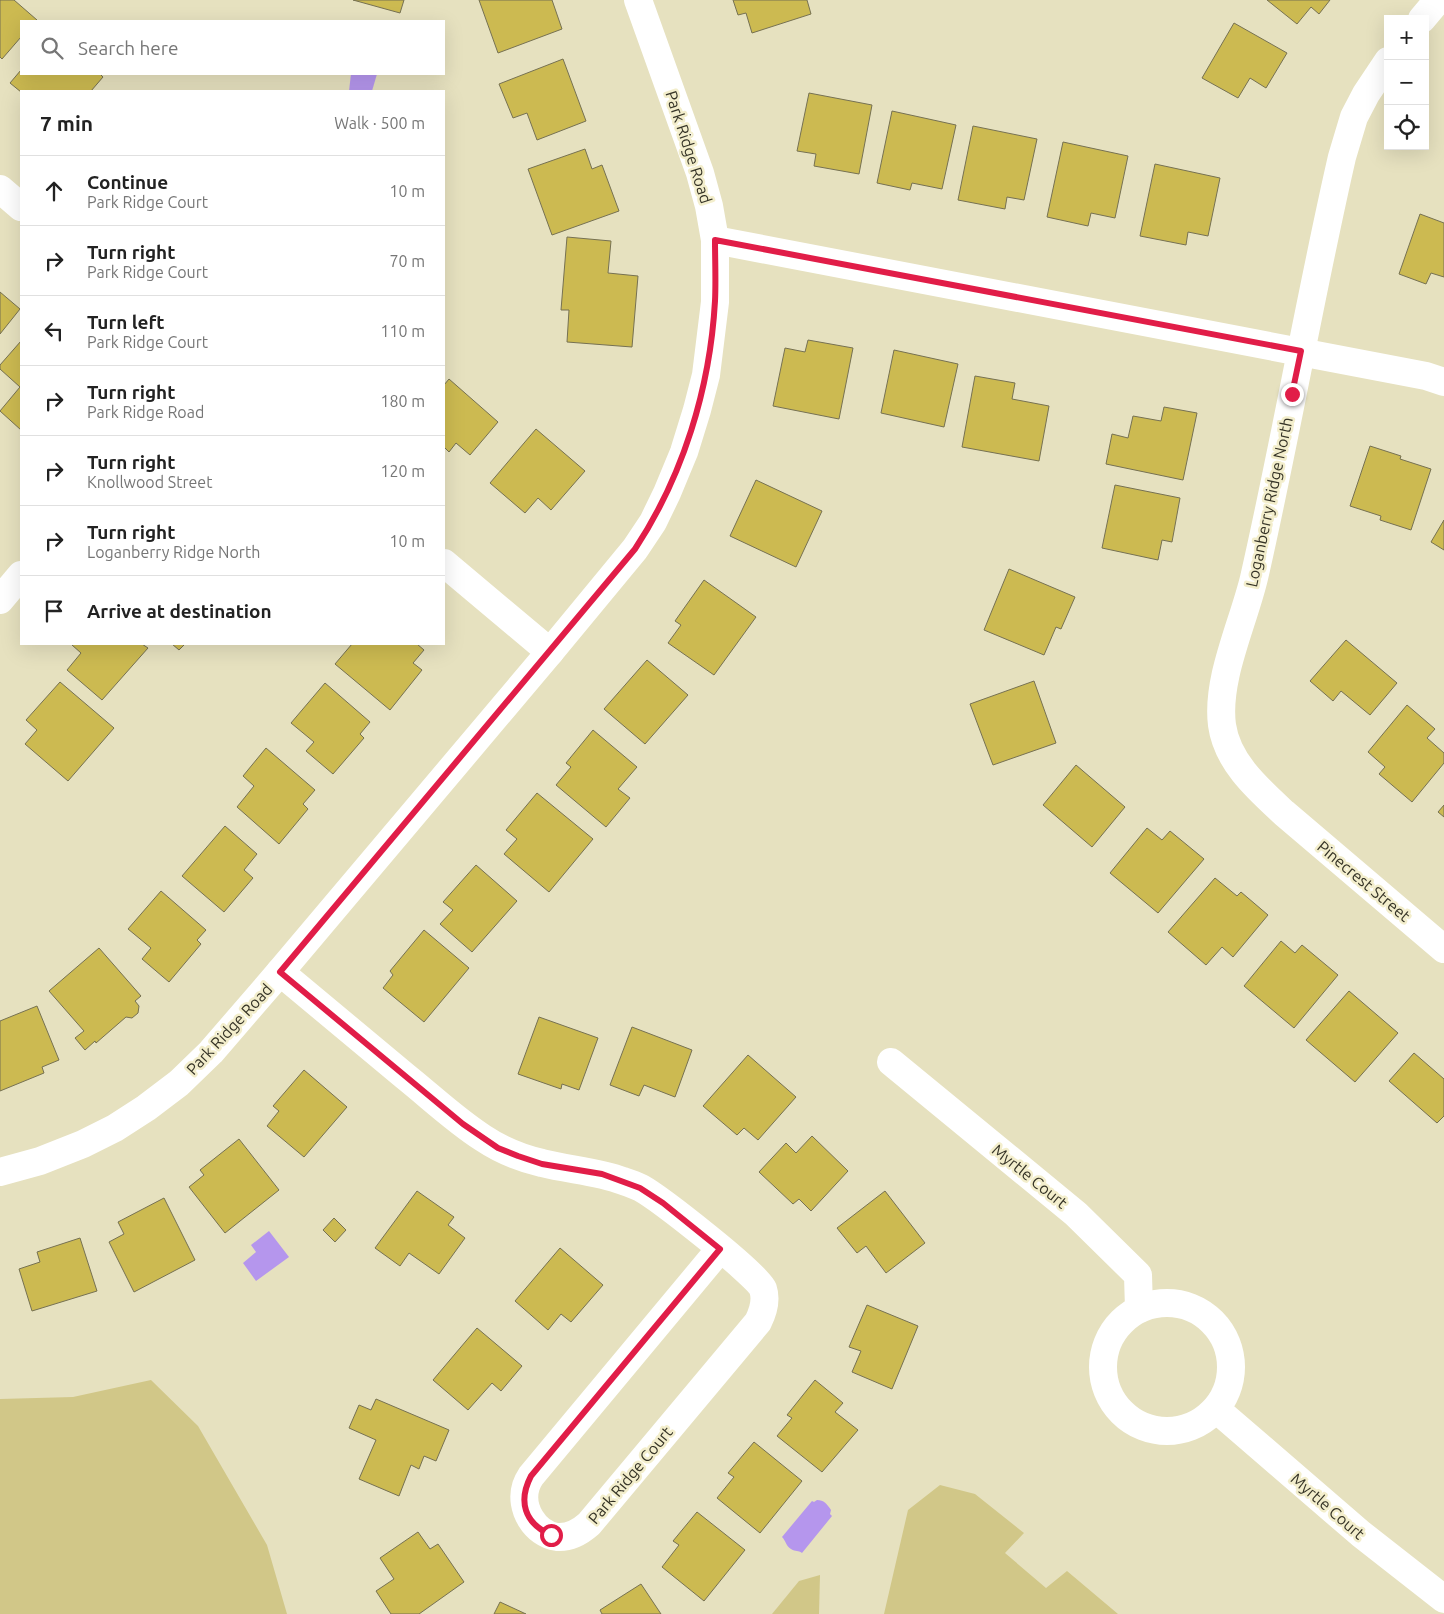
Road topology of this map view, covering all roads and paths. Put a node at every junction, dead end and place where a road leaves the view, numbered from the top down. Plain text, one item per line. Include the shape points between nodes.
1 (638, 0) edge
2 (1438, 0) edge
3 (1425, 15) edge
4 (1384, 67) edge
5 (0, 189) edge
6 (20, 206) edge
7 (715, 240) junction
8 (1301, 351) junction
9 (1444, 382) edge
10 (445, 564) edge
11 (20, 576) edge
12 (0, 600) edge
13 (550, 652) junction
14 (1284, 813) joint
15 (1444, 949) edge
16 (280, 972) junction
17 (891, 1062) dead end
18 (0, 1172) edge
19 (720, 1249) junction
20 (1138, 1309) junction
21 (1216, 1409) junction
22 (1444, 1599) edge

1 - 7 street, Park Ridge Road via 700,172
2 - 3 street
4 - 8 street, Loganberry Ridge North via 1358,109 1344,148
5 - 6 street
7 - 8 street
7 - 13 street, Park Ridge Road via 715,302 706,375 684,452 653,522 635,549
8 - 9 street
8 - 14 street, Loganberry Ridge North via 1253,580 1223,685 1221,706 1225,738 1237,763
10 - 13 street
11 - 12 street
13 - 16 street, Park Ridge Road
14 - 15 street, Pinecrest Street
16 - 18 street, Park Ridge Road via 211,1052 146,1108 83,1144
16 - 19 street, Park Ridge Court via 463,1124 498,1148 542,1164 602,1174 640,1188
17 - 20 street, Myrtle Court via 1076,1214 1138,1275
19 - 19 street, Park Ridge Court via 531,1476 525,1487 525,1509 545,1532 558,1537 567,1536 589,1524 758,1322 765,1300 762,1289 757,1280
20 - 21 street via 1163,1302 1188,1306 1210,1318 1225,1338 1232,1362 1228,1387
20 - 21 street via 1119,1324 1106,1346 1103,1371 1110,1396 1125,1416 1147,1428 1172,1431 1196,1425
21 - 22 street, Myrtle Court via 1361,1534

